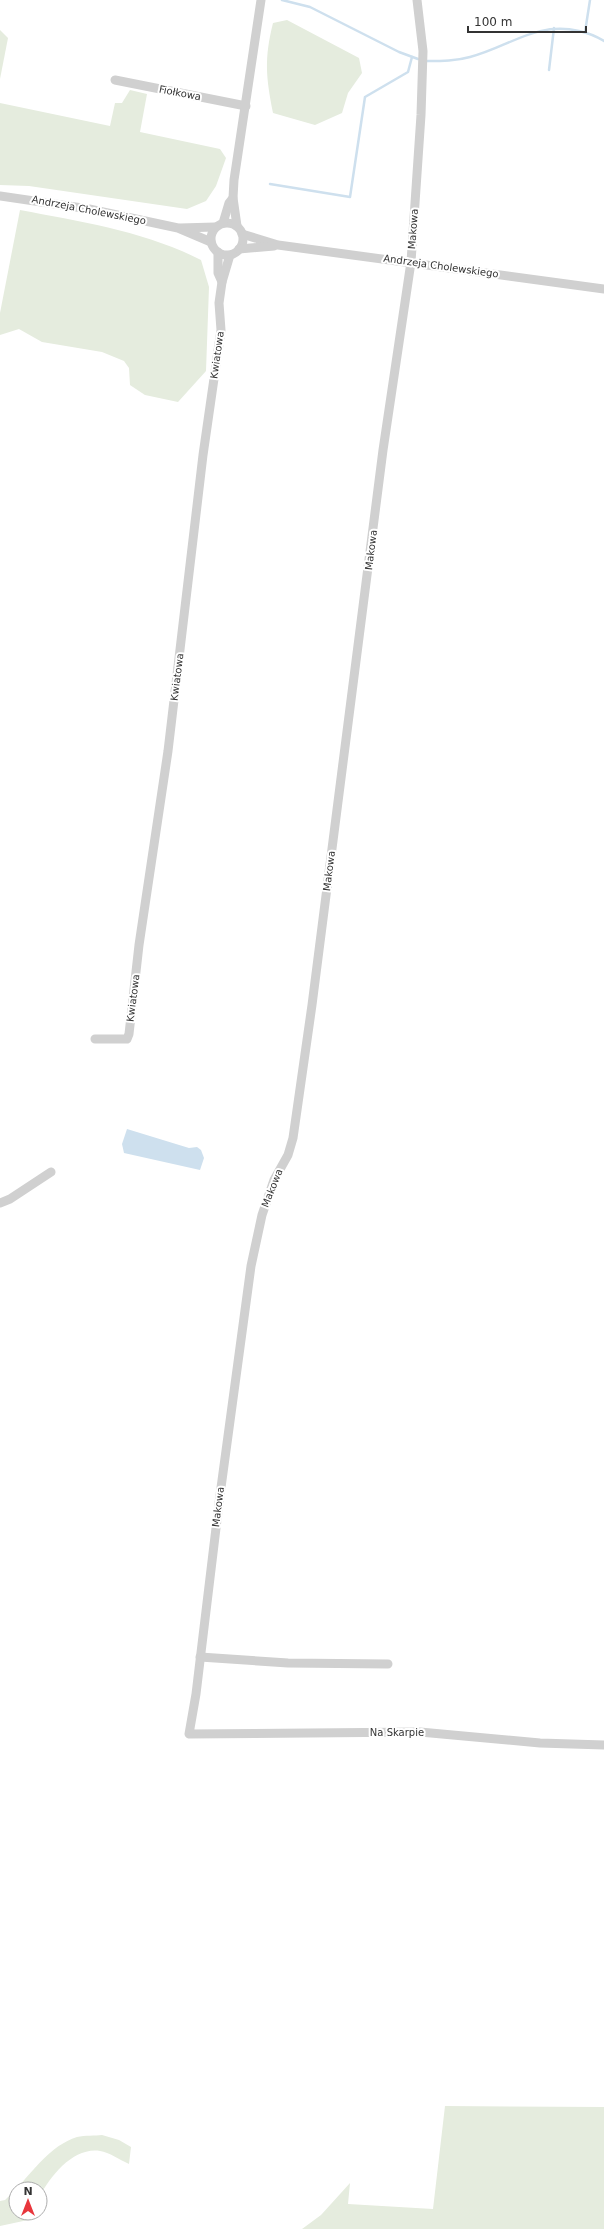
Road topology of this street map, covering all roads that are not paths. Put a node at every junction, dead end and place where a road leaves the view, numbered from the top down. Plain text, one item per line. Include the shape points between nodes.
1 (261, 0) edge
2 (417, 0) edge
3 (115, 80) dead end
4 (246, 106) junction
5 (0, 196) edge
6 (233, 198) junction
7 (219, 225) junction
8 (178, 228) junction
9 (240, 230) junction
10 (211, 242) junction
11 (278, 245) junction
12 (239, 249) junction
13 (218, 252) junction
14 (230, 255) junction
15 (411, 262) junction
16 (222, 282) junction
17 (604, 289) edge
18 (95, 1039) dead end
19 (51, 1172) dead end
20 (0, 1203) edge
21 (200, 1657) junction
22 (388, 1664) dead end
23 (189, 1734) joint
24 (604, 1745) edge

1 - 4 street
2 - 15 street, Makowa via 423,51
3 - 4 street, Fiołkowa
4 - 6 street
5 - 8 street, Andrzeja Cholewskiego via 89,209
6 - 7 street
6 - 9 street
7 - 8 street, Andrzeja Cholewskiego
7 - 9 street via 229,223
7 - 10 street via 211,235
8 - 10 street, Andrzeja Cholewskiego
9 - 11 street, Andrzeja Cholewskiego
9 - 12 street via 243,240
10 - 13 street
11 - 12 street, Andrzeja Cholewskiego
11 - 15 street, Andrzeja Cholewskiego
12 - 14 street
13 - 14 street
13 - 16 street, Kwiatowa via 218,273
14 - 16 street, Kwiatowa
15 - 17 street, Andrzeja Cholewskiego
15 - 21 street, Makowa via 383,450 294,1130 288,1155 274,1180 262,1215 251,1266
16 - 18 street, Kwiatowa via 219,303 221,330 203,455 168,751 139,945 129,1034 127,1039
19 - 20 street
21 - 22 street via 288,1663
21 - 23 street, Makowa
23 - 24 street, Na Skarpie via 420,1732 540,1743

